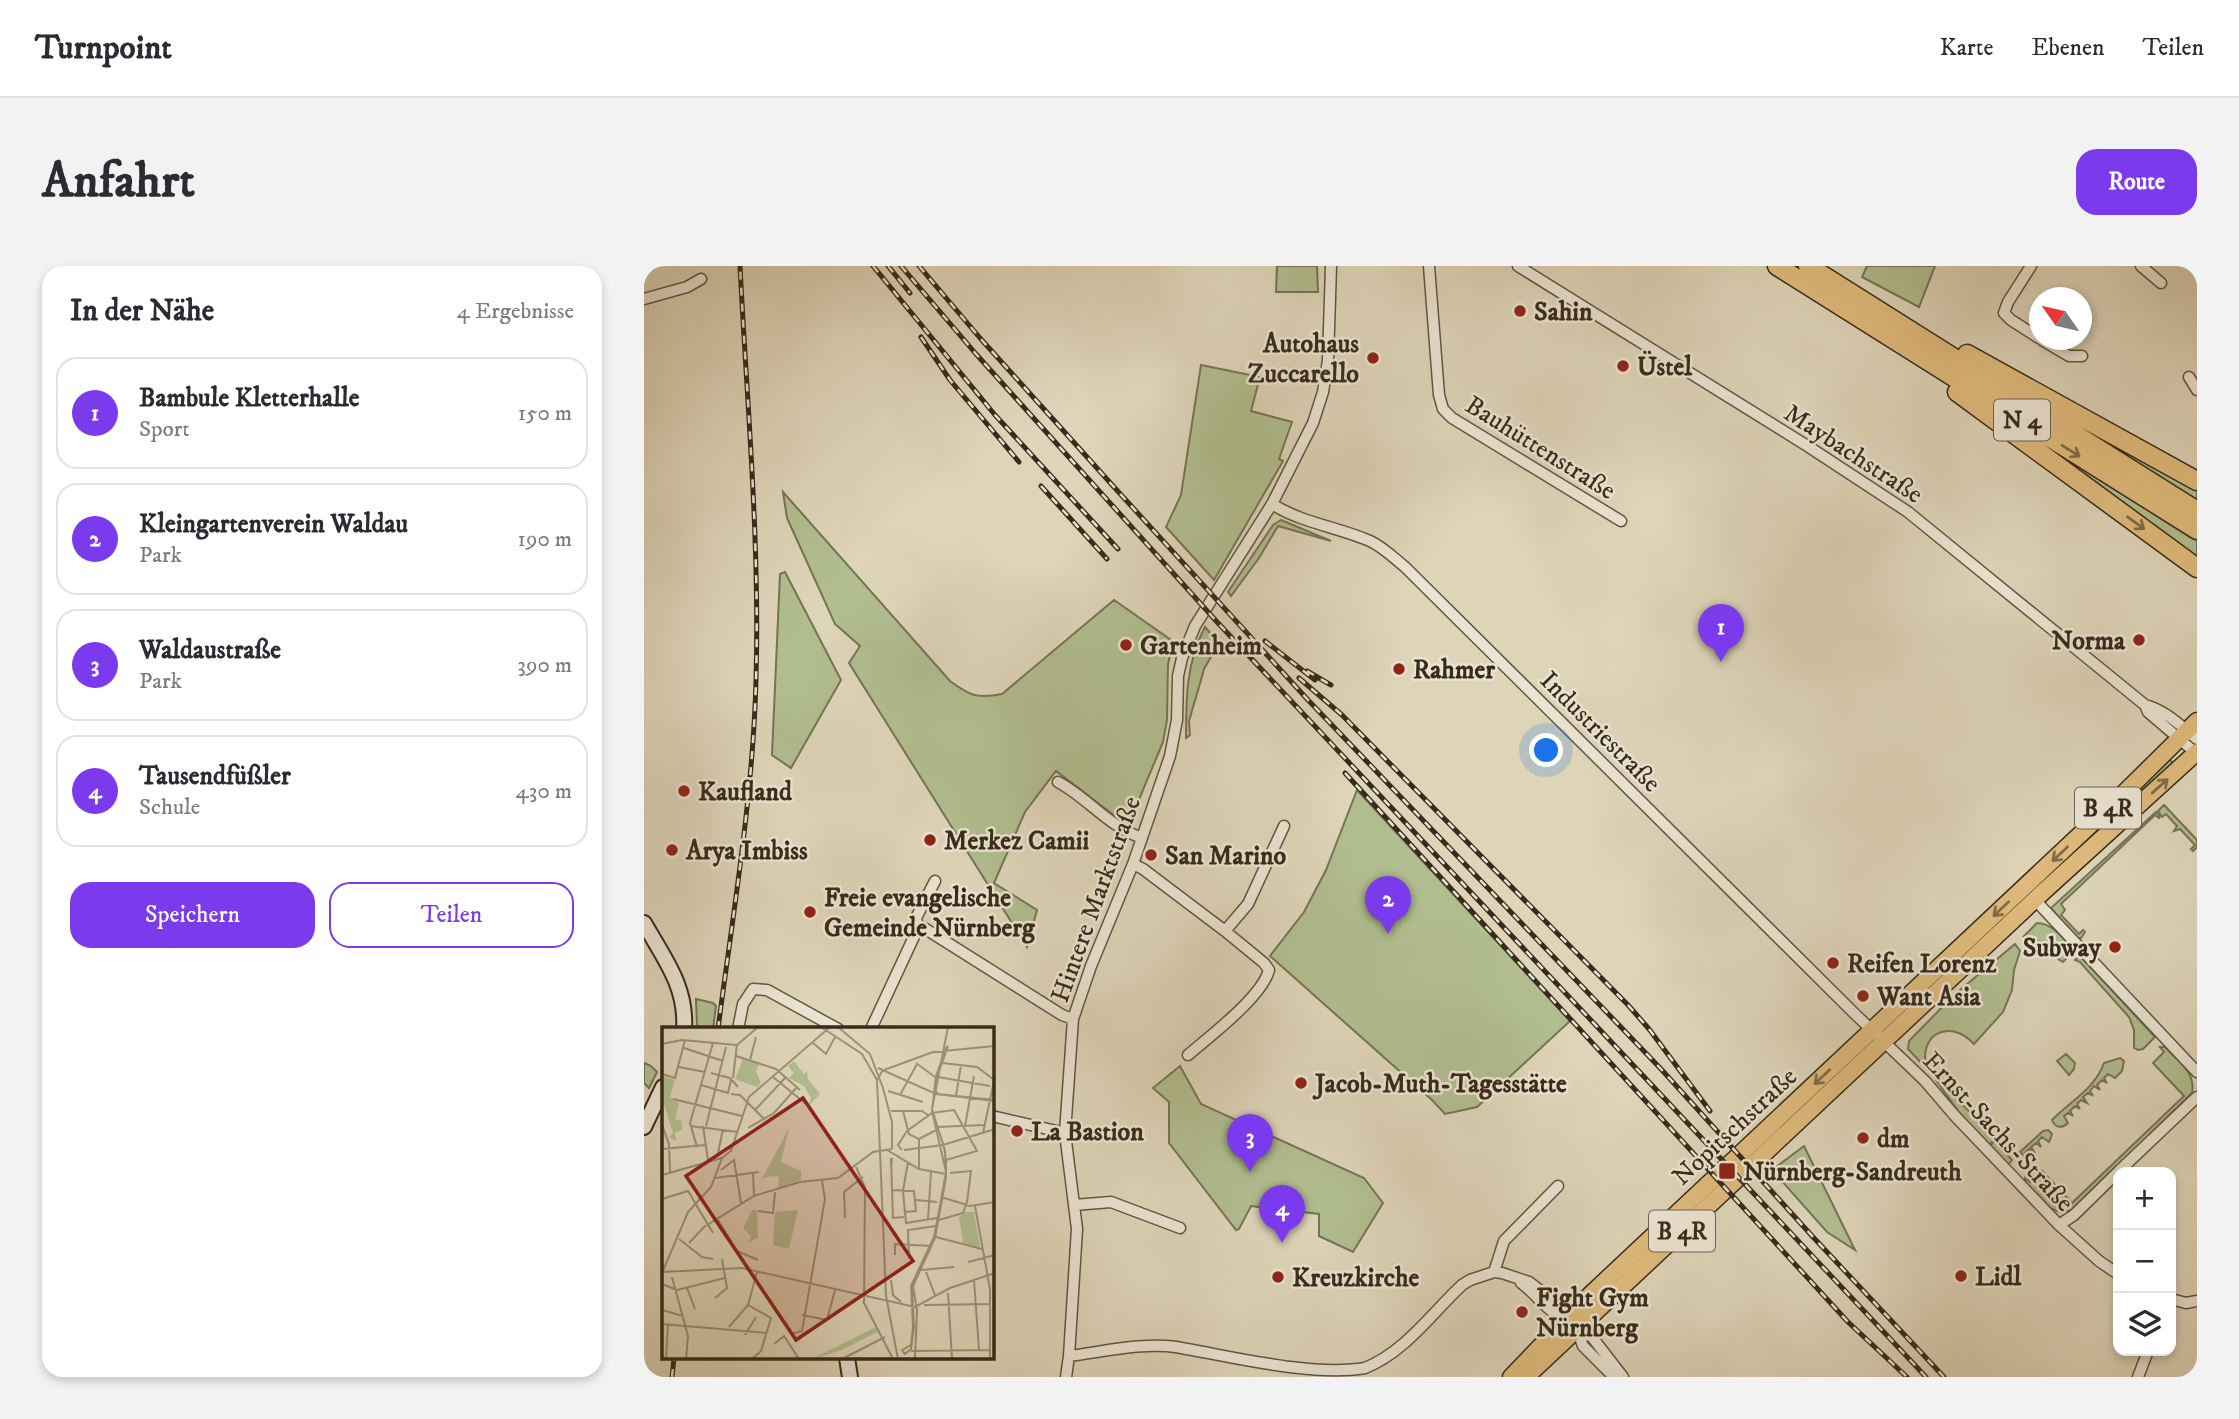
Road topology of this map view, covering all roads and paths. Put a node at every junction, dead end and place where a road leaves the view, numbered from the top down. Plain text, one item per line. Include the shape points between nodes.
1 (1331, 266) edge
2 (1429, 266) edge
3 (1518, 266) edge
4 (1777, 266) edge
5 (1808, 266) edge
6 (2031, 266) edge
7 (2141, 266) edge
8 (701, 279) dead end
9 (2161, 283) dead end
10 (1850, 292) junction
11 (644, 299) edge
12 (1847, 311) junction
13 (2029, 331) edge
14 (2059, 350) edge
15 (2081, 356) dead end
16 (2189, 377) dead end
17 (2197, 390) edge
18 (2197, 481) edge
19 (1272, 504) junction
20 (2197, 511) edge
21 (1621, 521) dead end
22 (2197, 530) edge
23 (2197, 568) edge
24 (2190, 733) edge
25 (2197, 753) edge
26 (1058, 782) dead end
27 (1284, 826) dead end
28 (1142, 838) junction
29 (1133, 864) junction
30 (934, 881) dead end
31 (2035, 900) junction
32 (644, 923) edge
33 (918, 928) junction
34 (1225, 931) junction
35 (1939, 979) junction
36 (1073, 1019) junction
37 (684, 1027) edge
38 (738, 1027) edge
39 (834, 1027) edge
40 (872, 1027) edge
41 (1878, 1036) junction
42 (1188, 1055) dead end
43 (2197, 1072) edge
44 (662, 1089) edge
45 (2197, 1097) edge
46 (994, 1116) edge
47 (644, 1127) edge
48 (1065, 1133) junction
49 (2123, 1167) edge
50 (2113, 1177) edge
51 (1558, 1186) dead end
52 (1074, 1205) junction
53 (2059, 1225) junction
54 (1180, 1228) dead end
55 (2113, 1271) edge
56 (1493, 1272) junction
57 (2176, 1300) edge
58 (2197, 1301) edge
59 (1572, 1324) junction
60 (1069, 1356) junction
61 (2146, 1356) edge
62 (1281, 1374) edge
63 (1066, 1377) edge
64 (1511, 1377) edge
65 (1526, 1377) edge
66 (1614, 1377) edge
67 (1623, 1377) edge
68 (2138, 1377) edge

1 - 19 street, Hintere Marktstraße via 1323,391 1313,423
2 - 21 street, Bauhüttenstraße via 1441,406 1452,418
3 - 24 street, Maybachstraße via 1908,512 2145,705
4 - 12 highway
5 - 10 highway
6 - 13 street via 2004,313
7 - 9 street
8 - 11 street
10 - 18 highway
10 - 20 highway, N 4
12 -> 22 highway, N 4
12 -> 23 highway
14 - 15 street
16 - 17 street
19 - 28 street, Hintere Marktstraße via 1195,626 1182,658 1173,743
19 - 41 street, Industriestraße via 1370,541 1405,567
24 - 25 street, Maybachstraße
24 -> 35 main road, Nopitschstraße / B 4R
31 -> 25 main road, Nopitschstraße / B 4R
26 - 28 street via 1125,832
27 - 34 street via 1248,904
28 - 29 street, Hintere Marktstraße
29 - 34 street
29 - 36 street, Hintere Marktstraße
30 - 33 street via 916,918
31 - 35 main road, Nopitschstraße / B 4R
31 - 43 street
32 - 37 main road via 679,985
33 - 36 street via 925,928
33 - 40 street
34 - 42 street via 1264,963 1267,977 1238,1011
35 - 41 main road, Nopitschstraße / B 4R
36 - 48 street, Hintere Marktstraße
38 - 39 street via 743,1004 753,989 767,990
41 - 53 street, Ernst-Sachs-Straße
41 - 59 main road, Nopitschstraße / B 4R
44 - 47 main road
45 - 49 street
46 - 48 street
48 - 52 street, Hintere Marktstraße
50 - 53 street
51 - 56 street via 1504,1241
52 - 54 street via 1111,1202
52 - 60 street, Hintere Marktstraße via 1077,1229
53 - 55 street, Ernst-Sachs-Straße
56 - 59 street via 1509,1275 1552,1314
56 - 62 street via 1462,1285 1412,1336 1366,1368
57 - 58 street
59 - 64 main road, Nopitschstraße / B 4R
59 - 65 main road, Nopitschstraße / B 4R
59 - 66 street via 1583,1346
59 - 67 street via 1592,1338
60 - 62 street via 1166,1346
60 - 63 street, Hintere Marktstraße
61 - 68 street

